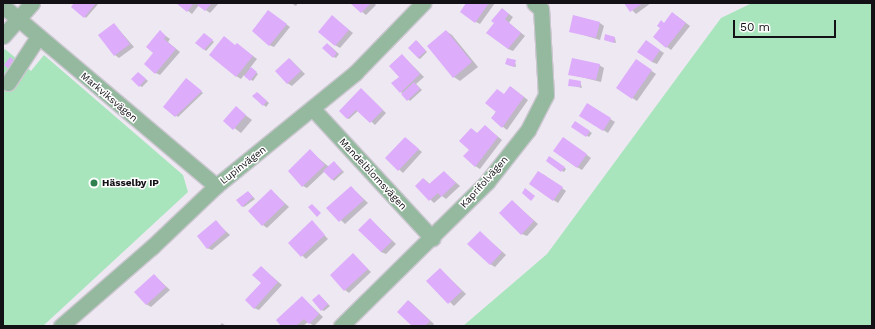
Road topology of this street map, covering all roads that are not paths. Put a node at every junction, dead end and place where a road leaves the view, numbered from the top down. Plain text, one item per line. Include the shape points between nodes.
1 (32, 3) edge
2 (423, 3) edge
3 (543, 5) edge
4 (3, 6) edge
5 (18, 20) junction
6 (3, 36) edge
7 (38, 37) junction
8 (8, 83) dead end
9 (313, 109) junction
10 (216, 186) junction
11 (432, 238) junction
12 (61, 326) edge
13 (341, 326) edge

1 - 5 street
2 - 9 street, Lupinvägen via 355,74
3 - 11 street, Kaprifolvägen via 546,95 528,130 487,182
4 - 5 street, Markviksvägen
5 - 6 street
5 - 7 street, Markviksvägen
7 - 8 street
7 - 10 street, Markviksvägen
9 - 10 street, Lupinvägen
9 - 11 street, Mandelblomsvägen
10 - 12 street, Lupinvägen via 152,247
11 - 13 street, Kaprifolvägen

